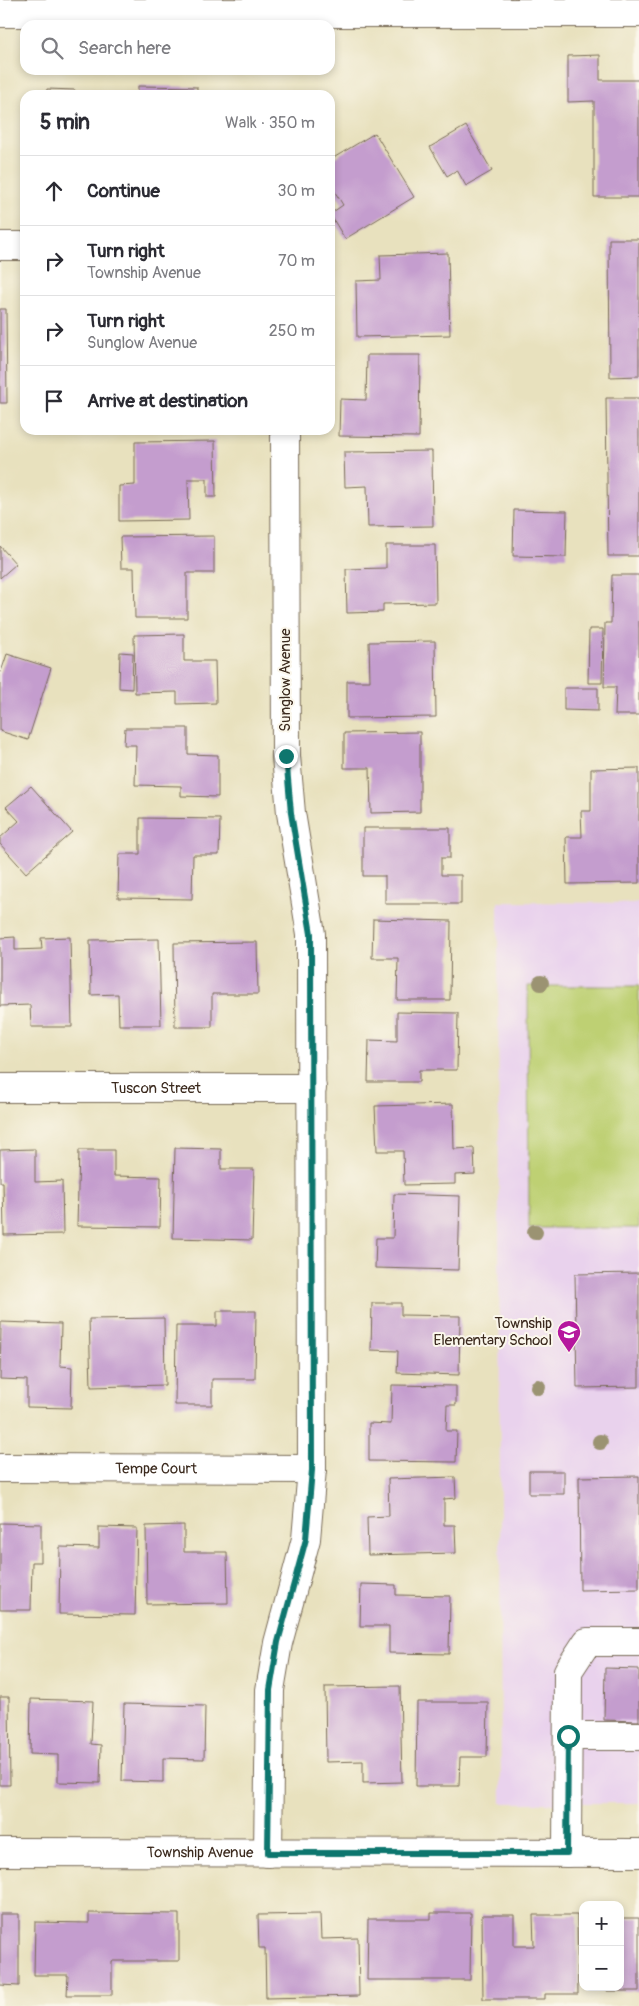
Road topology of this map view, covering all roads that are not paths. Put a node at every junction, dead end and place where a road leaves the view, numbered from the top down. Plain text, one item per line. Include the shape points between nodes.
1 (395, 6) edge
2 (0, 13) edge
3 (639, 13) edge
4 (0, 246) edge
5 (20, 246) edge
6 (285, 435) edge
7 (0, 1088) edge
8 (312, 1088) junction
9 (0, 1468) edge
10 (312, 1470) junction
11 (639, 1642) edge
12 (568, 1736) junction
13 (639, 1736) edge
14 (0, 1852) edge
15 (268, 1853) junction
16 (567, 1853) junction
17 (639, 1853) edge

1 - 2 street
1 - 3 street
4 - 5 street
6 - 8 street, Sunglow Avenue via 286,756 291,813 311,934
7 - 8 street, Tuscon Street
8 - 10 street, Sunglow Avenue
9 - 10 street, Tempe Court
10 - 15 street, Sunglow Avenue via 306,1539 278,1642 270,1690
11 - 12 street via 587,1642 568,1671
12 - 13 street
12 - 16 street
14 - 15 street, Township Avenue
15 - 16 street, Township Avenue
16 - 17 street, Township Avenue

